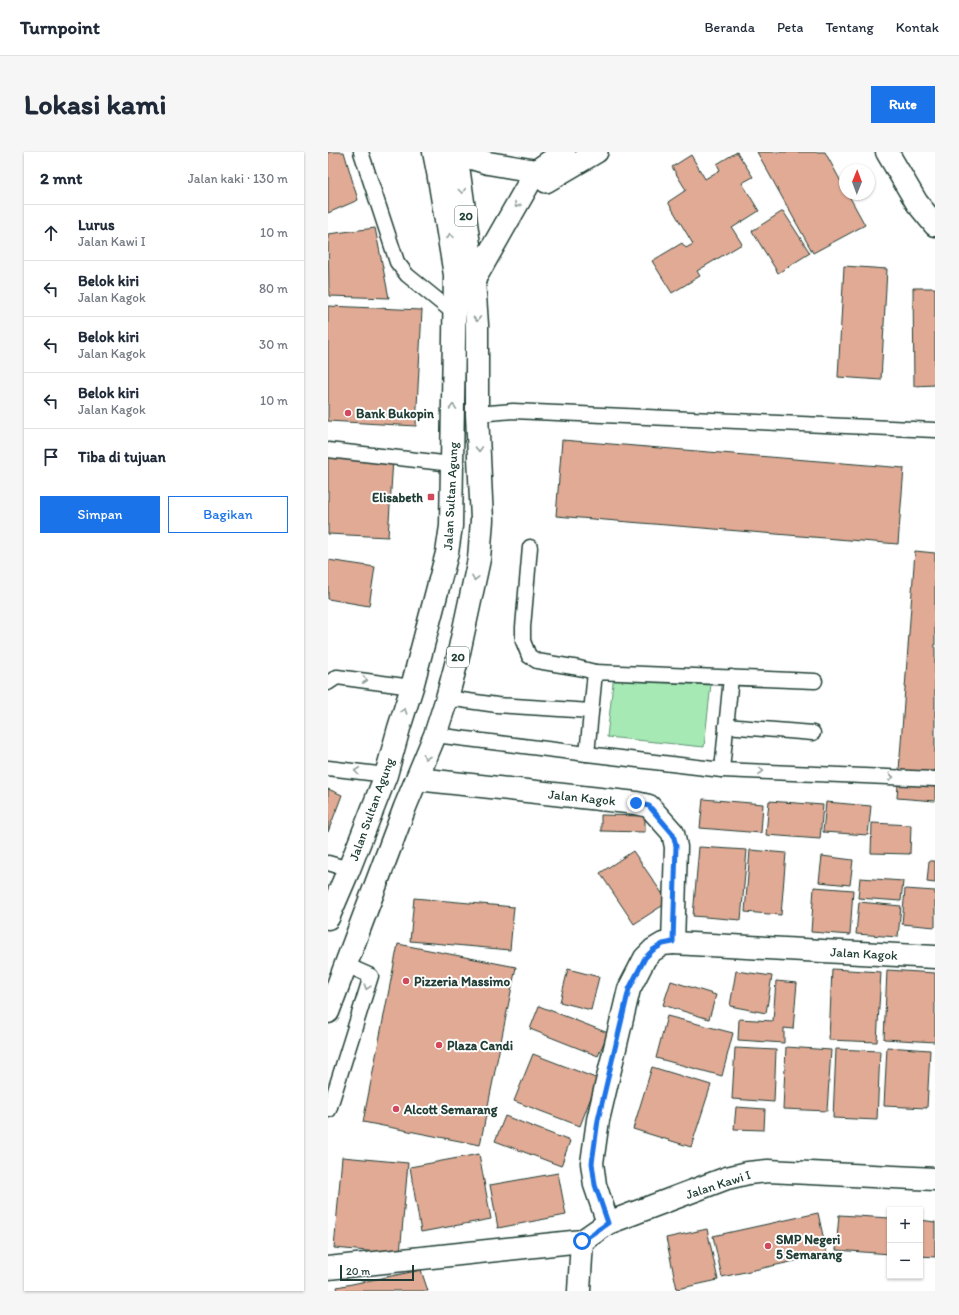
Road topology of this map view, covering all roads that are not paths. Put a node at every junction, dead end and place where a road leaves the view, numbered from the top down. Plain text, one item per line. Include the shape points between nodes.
1 (361, 152) edge
2 (434, 152) edge
3 (455, 152) edge
4 (564, 152) edge
5 (597, 152) edge
6 (887, 152) edge
7 (536, 171) junction
8 (935, 225) edge
9 (474, 280) junction
10 (455, 314) junction
11 (477, 414) junction
12 (935, 430) edge
13 (328, 450) edge
14 (452, 464) junction
15 (530, 547) dead end
16 (595, 672) junction
17 (731, 677) junction
18 (815, 681) dead end
19 (328, 683) edge
20 (412, 687) junction
21 (447, 698) junction
22 (591, 711) junction
23 (726, 726) junction
24 (813, 733) dead end
25 (435, 735) junction
26 (587, 754) junction
27 (328, 768) edge
28 (722, 770) junction
29 (386, 775) junction
30 (417, 779) junction
31 (935, 779) edge
32 (328, 863) edge
33 (349, 869) junction
34 (328, 918) edge
35 (673, 942) junction
36 (935, 957) edge
37 (346, 965) junction
38 (328, 1012) edge
39 (328, 1109) edge
40 (935, 1179) edge
41 (608, 1223) junction
42 (582, 1241) junction
43 (328, 1268) edge
44 (578, 1291) edge

1 - 10 lane via 397,262 407,275
10 -> 2 main road, Jalan Sultan Agung / 20 via 455,275
3 - 7 main road via 488,163
3 -> 9 main road, Jalan Sultan Agung / 20
4 - 7 main road
5 - 7 street via 546,182
6 - 8 main road via 917,204
7 -> 9 main road
9 -> 11 main road, Jalan Sultan Agung / 20
14 -> 10 main road, Jalan Sultan Agung / 20
11 - 12 lane via 513,411
11 -> 21 main road, Jalan Sultan Agung / 20 via 482,520 479,558
13 - 14 lane
14 - 20 main road, Jalan Sultan Agung / 20 via 447,553
15 - 16 lane via 523,627 523,641 529,656 537,661
16 - 17 lane
16 - 22 lane
17 - 18 lane
17 - 23 lane
19 -> 20 lane via 337,677
29 -> 20 main road, Jalan Sultan Agung / 20
21 - 22 lane via 497,705
21 - 25 main road, Jalan Sultan Agung / 20
22 - 26 lane
23 - 24 lane
23 - 28 lane
25 - 26 lane
25 -> 30 main road, Jalan Sultan Agung / 20
26 - 28 lane
29 -> 27 lane
28 -> 31 lane
29 - 33 main road, Jalan Sultan Agung / 20
30 - 35 main road, Jalan Kagok via 649,806 673,834 676,846
30 - 37 main road, Jalan Sultan Agung / 20
32 - 33 lane
33 - 34 main road, Jalan Sultan Agung / 20
35 - 36 main road, Jalan Kagok
35 - 41 main road, Jalan Kagok via 663,944 645,958 629,989 598,1120 592,1163 595,1185
37 - 38 main road, Jalan Sultan Agung / 20
37 -> 39 lane via 371,976
40 - 41 main road, Jalan Kawi I via 768,1171 748,1173 727,1178
41 - 42 main road, Jalan Kawi I
42 - 43 main road, Jalan Kawi I
42 - 44 main road

